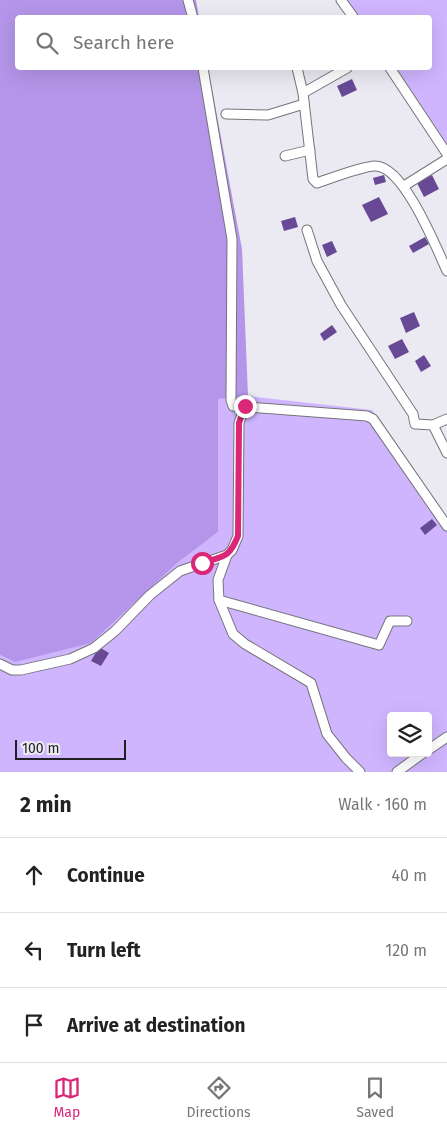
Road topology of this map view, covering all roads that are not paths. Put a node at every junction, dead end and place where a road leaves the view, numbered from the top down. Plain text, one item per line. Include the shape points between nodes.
1 (188, 0) edge
2 (341, 0) edge
3 (192, 15) edge
4 (352, 15) edge
5 (203, 70) edge
6 (297, 70) edge
7 (343, 70) edge
8 (391, 70) edge
9 (303, 93) junction
10 (304, 104) junction
11 (226, 114) dead end
12 (310, 150) junction
13 (447, 154) edge
14 (285, 156) dead end
15 (447, 159) edge
16 (404, 186) junction
17 (307, 230) dead end
18 (447, 271) edge
19 (245, 406) junction
20 (447, 419) edge
21 (433, 425) junction
22 (447, 453) edge
23 (447, 526) edge
24 (226, 555) junction
25 (220, 600) junction
26 (407, 621) dead end
27 (0, 664) edge
28 (447, 737) edge
29 (432, 747) edge
30 (418, 757) edge
31 (360, 772) edge
32 (397, 772) edge

1 - 3 street
2 - 4 street
5 - 19 street via 232,240 231,400 233,406
6 - 9 street
7 - 9 street
8 - 13 street
9 - 10 street
10 - 11 street via 268,115
10 - 12 street
12 - 14 street
12 - 16 street via 313,179 317,183 373,166 386,169
15 - 16 street
16 - 18 street
17 - 21 street via 316,261 413,414 415,424
19 - 23 street via 368,416
19 - 24 street via 239,423 238,536
20 - 21 street
21 - 22 street
24 - 25 street via 218,580
24 - 27 street via 180,571 94,648 70,659 21,670
25 - 26 street via 379,645 390,621
25 - 31 street via 233,634 311,683 327,734
28 - 29 street
30 - 32 street

